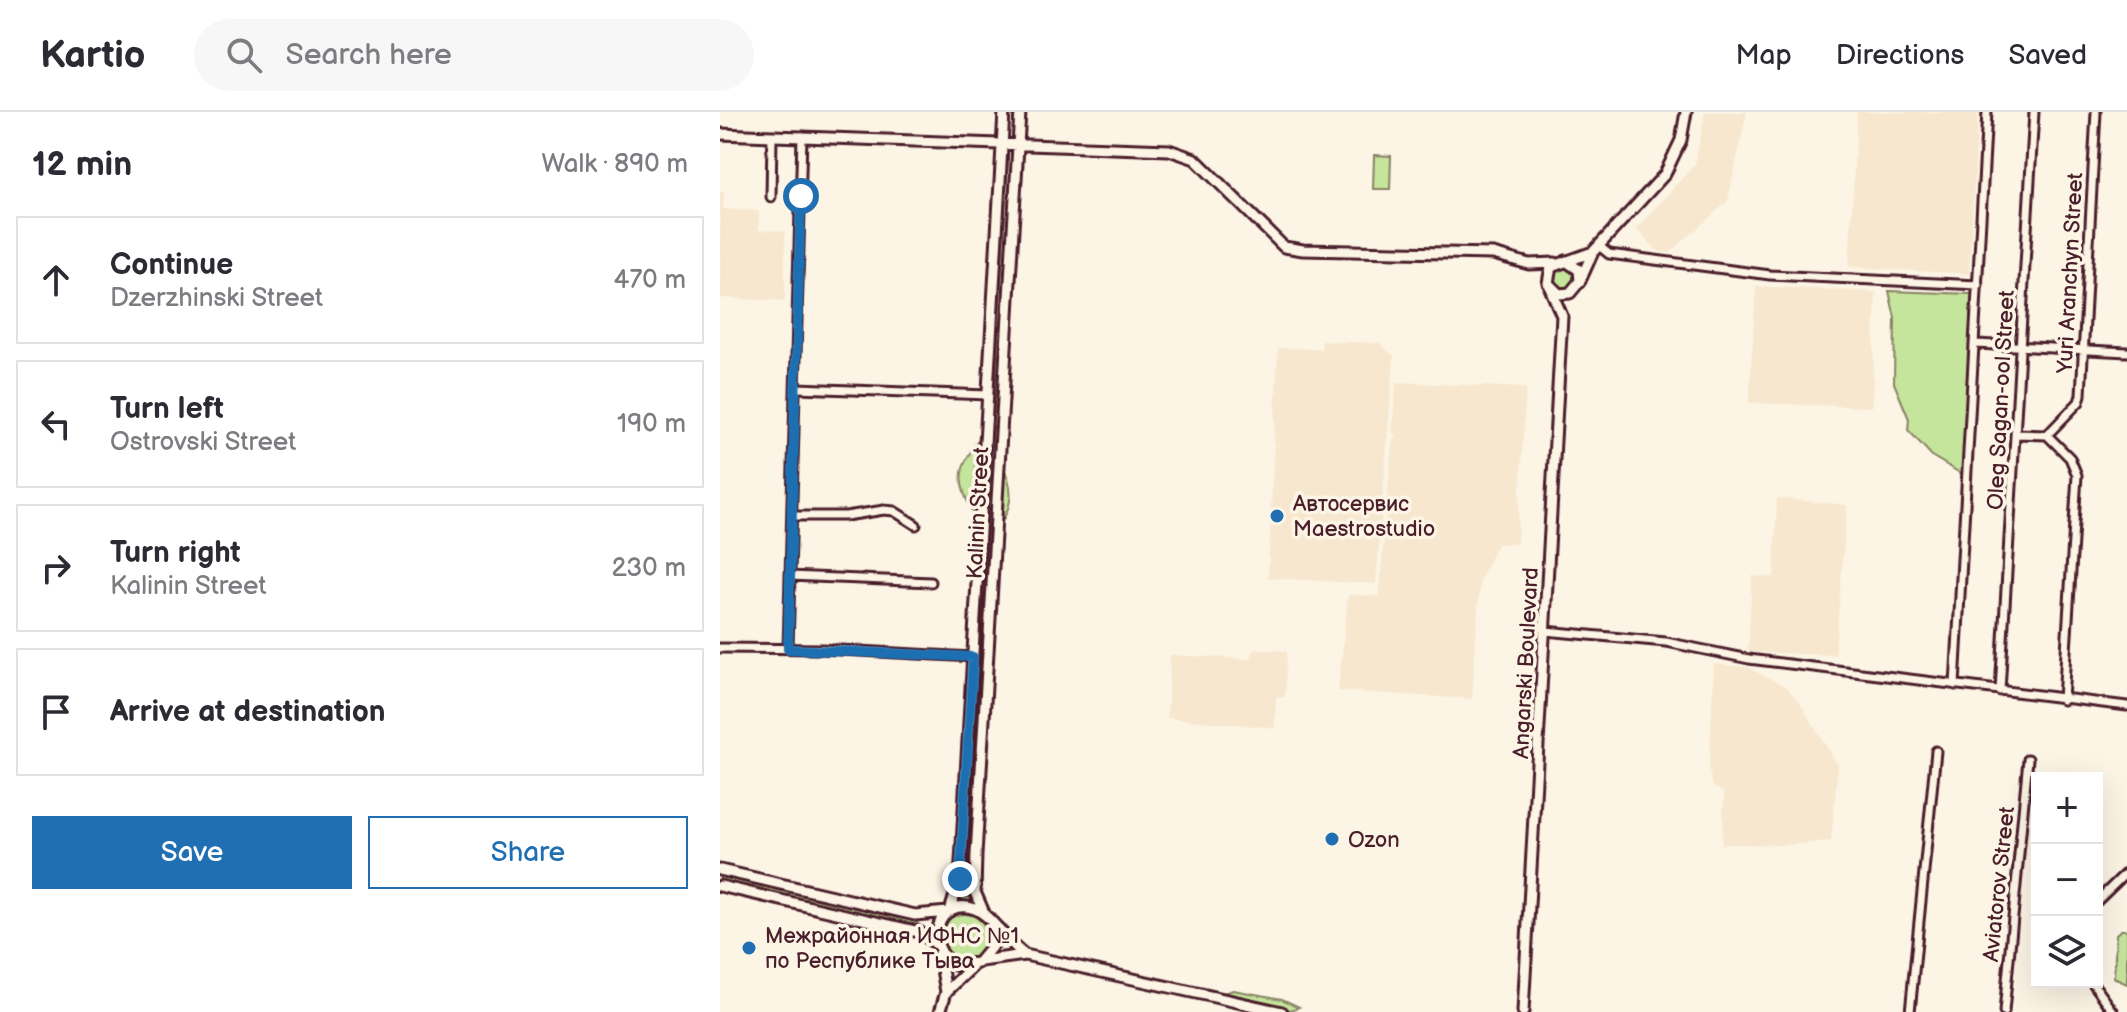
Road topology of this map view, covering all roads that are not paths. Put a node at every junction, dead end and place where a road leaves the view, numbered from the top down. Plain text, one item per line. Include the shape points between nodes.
1 (1004, 112) edge
2 (1020, 112) edge
3 (1686, 112) edge
4 (1987, 112) edge
5 (2034, 112) edge
6 (2096, 112) edge
7 (720, 134) edge
8 (772, 136) junction
9 (802, 136) junction
10 (1002, 143) junction
11 (1017, 144) junction
12 (771, 197) dead end
13 (1596, 249) junction
14 (1561, 262) junction
15 (1529, 264) junction
16 (1549, 285) junction
17 (1978, 285) junction
18 (1578, 286) junction
19 (1562, 316) junction
20 (1976, 344) junction
21 (2022, 346) junction
22 (2084, 349) junction
23 (2127, 352) edge
24 (797, 388) junction
25 (988, 395) junction
26 (986, 424) junction
27 (1000, 425) junction
28 (2016, 434) junction
29 (2047, 435) junction
30 (792, 516) junction
31 (916, 525) dead end
32 (790, 576) junction
33 (931, 582) dead end
34 (1545, 631) junction
35 (720, 648) edge
36 (788, 649) junction
37 (973, 657) junction
38 (1955, 685) junction
39 (2000, 691) junction
40 (2063, 699) junction
41 (2127, 706) edge
42 (1936, 751) dead end
43 (967, 752) junction
44 (981, 753) junction
45 (2028, 759) dead end
46 (720, 870) edge
47 (2127, 872) edge
48 (720, 886) edge
49 (2103, 895) edge
50 (949, 911) junction
51 (985, 915) junction
52 (992, 925) junction
53 (937, 947) junction
54 (1025, 955) junction
55 (979, 962) junction
56 (2096, 988) edge
57 (946, 992) junction
58 (1250, 1008) edge
59 (940, 1012) edge
60 (1282, 1012) edge
61 (1523, 1012) edge
62 (1910, 1012) edge
63 (2004, 1012) edge
64 (2114, 1012) edge

1 - 10 main road, Kalinin Street
2 - 11 main road, Kalinin Street
3 - 13 main road via 1681,140 1665,174
4 - 17 street
5 - 21 street, Oleg Sagan-ool Street
6 - 22 street, Yuri Aranchyn Street
7 - 8 main road
8 - 9 main road
8 - 12 street
9 - 10 main road
9 - 24 street
10 - 11 main road
10 - 25 main road, Kalinin Street
11 - 15 main road via 1185,154 1275,241 1294,249 1493,254
11 - 27 main road, Kalinin Street
13 - 14 main road
13 - 17 street via 1770,275
13 - 18 main road, Angarski Boulevard
14 - 15 main road
14 - 16 main road via 1549,272
14 - 18 main road via 1575,266
15 - 16 main road
16 - 18 main road via 1565,294
16 - 19 main road, Angarski Boulevard
17 - 20 street
18 - 19 main road, Angarski Boulevard
19 - 34 main road, Angarski Boulevard
20 - 21 street
20 - 38 street
21 - 22 street
21 - 28 street, Oleg Sagan-ool Street
22 - 23 street
22 - 29 street, Yuri Aranchyn Street via 2079,402
24 - 25 street
24 - 30 street
25 - 26 main road, Kalinin Street
26 - 27 main road
26 - 37 main road, Kalinin Street
27 - 44 main road, Kalinin Street
28 - 29 street
28 - 39 street, Oleg Sagan-ool Street
29 - 40 street via 2070,458 2077,475
30 - 31 street via 884,510
30 - 32 street
32 - 33 street
32 - 36 street
34 - 38 street via 1666,642 1729,656
34 - 61 main road, Angarski Boulevard
35 - 36 street
36 - 37 street
37 - 43 main road, Kalinin Street
38 - 39 street
39 - 40 street
40 - 41 street
42 - 62 street
43 - 44 main road
43 - 50 main road, Kalinin Street via 960,879
44 - 51 main road, Kalinin Street via 975,892
45 - 63 street, Aviatorov Street
46 - 50 main road via 915,915
47 - 49 street
48 - 53 main road via 919,932
50 - 51 main road via 970,907
50 - 53 main road via 936,929
51 - 52 main road
52 - 54 main road
52 - 55 main road via 993,945
53 - 55 main road via 955,965
53 - 57 main road
54 - 55 main road
54 - 58 main road
55 - 57 main road
56 - 64 street
57 - 59 main road
58 - 60 main road

